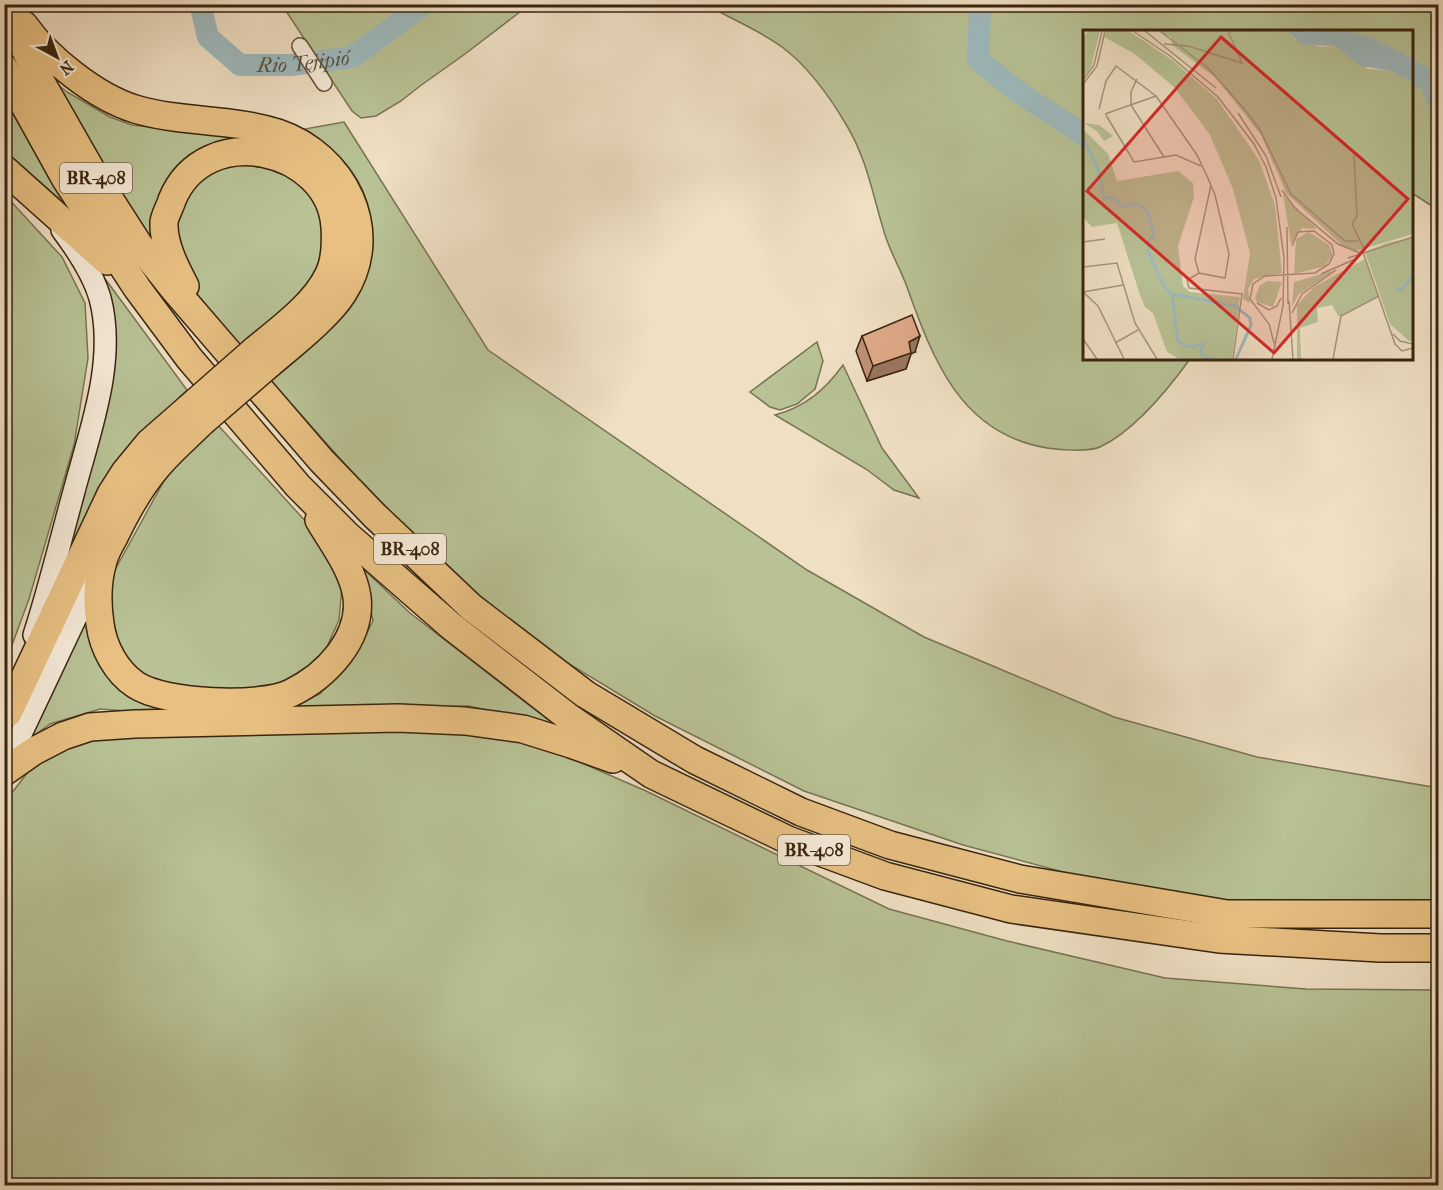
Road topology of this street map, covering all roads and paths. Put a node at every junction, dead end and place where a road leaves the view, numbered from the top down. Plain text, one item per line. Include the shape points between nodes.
1 (10, 4) edge
2 (4, 6) edge
3 (300, 46) dead end
4 (4, 68) edge
5 (324, 83) dead end
6 (4, 170) edge
7 (44, 205) junction
8 (137, 288) junction
9 (212, 334) junction
10 (262, 358) junction
11 (195, 415) junction
12 (298, 486) junction
13 (103, 560) junction
14 (6, 718) edge
15 (4, 771) edge
16 (651, 774) junction
17 (1438, 914) edge
18 (1438, 948) edge

1 - 10 highway via 47,51 74,76 98,91 133,108 175,119 245,126 279,134 312,150 337,176 354,205 359,226 358,256 352,274 333,306
2 - 9 highway, BR-408 via 42,84 94,175 139,245
3 - 5 street
4 - 8 highway, BR-408 via 65,178
6 - 7 highway
7 - 8 highway
7 - 14 street via 86,267 100,297 104,366 40,616
8 - 12 highway, BR-408 via 189,358
9 - 10 highway via 168,250 164,221 177,189 193,169 222,154 270,154 301,169 324,192 334,217 336,248 328,276
9 - 17 highway, BR-408 via 321,460 471,607 585,694 641,729 803,797 866,817 906,837 1087,890 1227,914
10 - 11 highway, bridge
11 - 13 highway via 142,485
11 - 14 highway via 149,443 111,494
12 - 13 highway via 348,568 357,598 355,626 341,652 320,675 290,693 261,701 193,700 159,696 135,685 116,666 102,638 98,606
12 - 16 highway, BR-408 via 348,536 451,626 567,716
13 - 15 street
15 - 16 highway via 63,736 90,727 398,718 523,729
16 - 18 highway, BR-408 via 788,840 885,876 1011,909 1219,939

